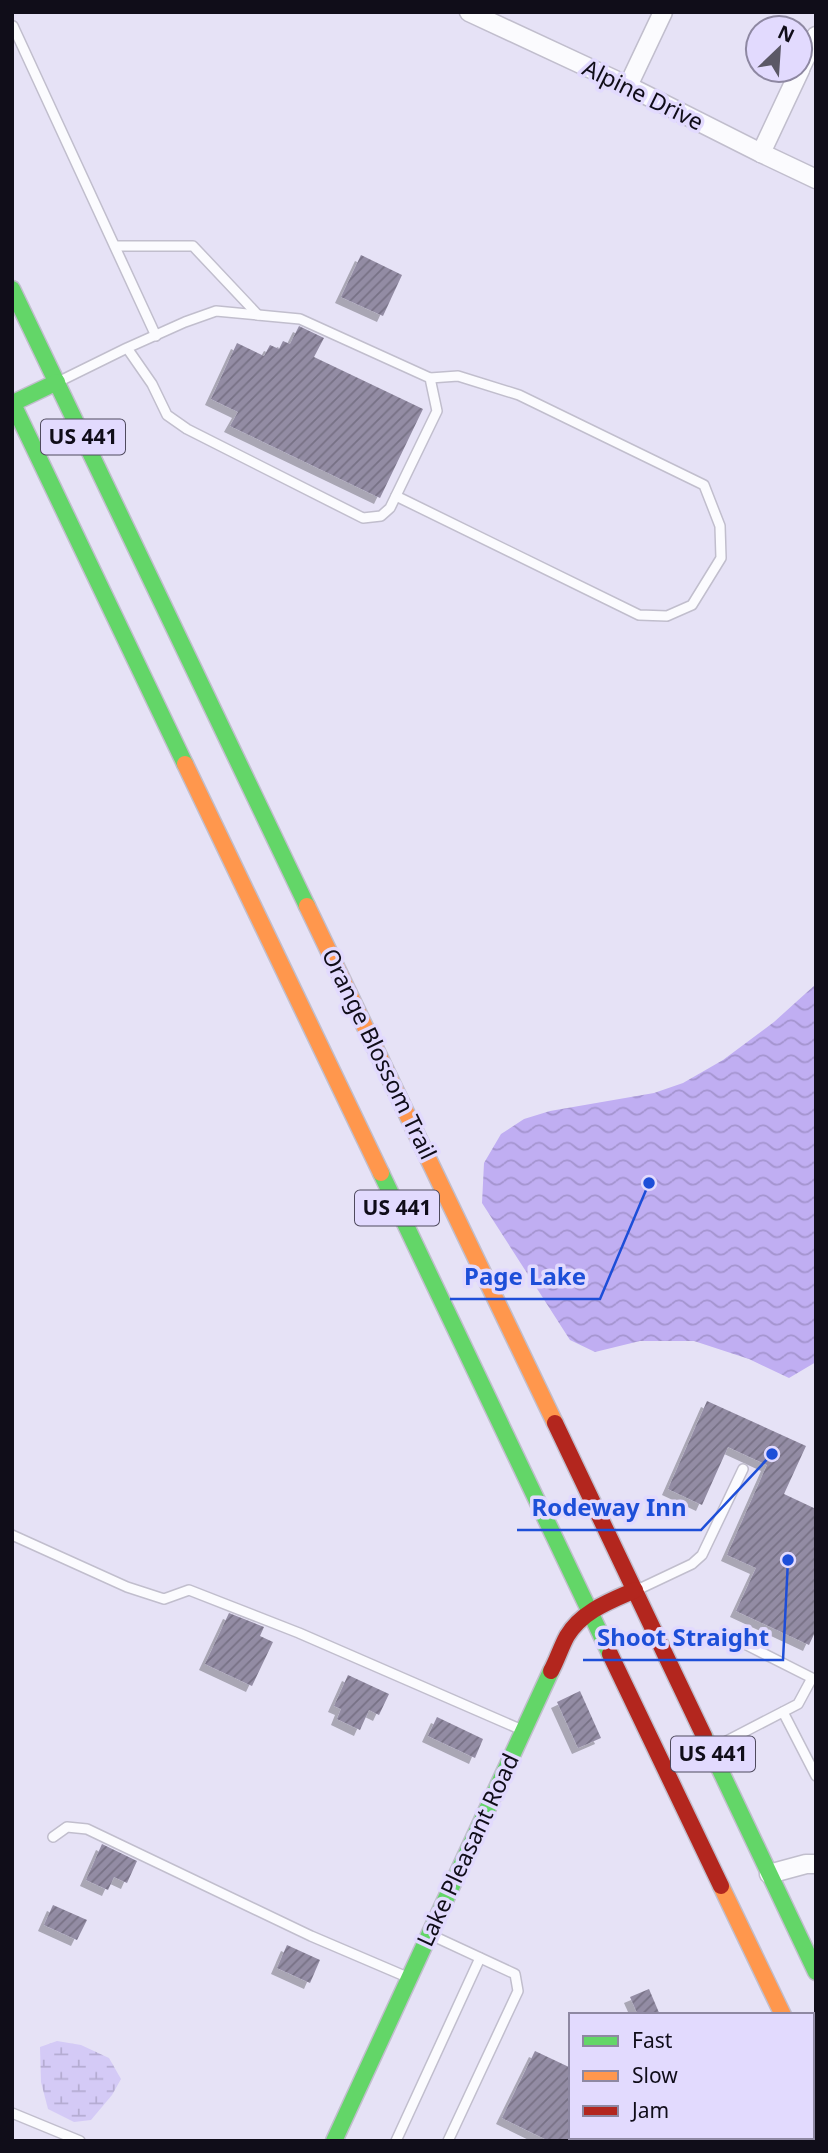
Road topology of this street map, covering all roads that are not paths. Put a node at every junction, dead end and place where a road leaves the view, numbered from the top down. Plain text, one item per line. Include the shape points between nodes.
1 (469, 12) edge
2 (663, 12) edge
3 (496, 18) edge
4 (13, 26) edge
5 (793, 84) edge
6 (628, 86) junction
7 (761, 153) junction
8 (816, 179) edge
9 (115, 246) junction
10 (12, 289) edge
11 (258, 316) junction
12 (156, 335) junction
13 (127, 348) junction
14 (430, 378) junction
15 (57, 382) junction
16 (13, 402) edge
17 (396, 496) junction
18 (743, 1469) dead end
19 (12, 1535) edge
20 (635, 1590) junction
21 (590, 1611) junction
22 (733, 1638) dead end
23 (814, 1680) edge
24 (783, 1713) junction
25 (524, 1730) junction
26 (710, 1750) junction
27 (816, 1776) edge
28 (53, 1838) dead end
29 (816, 1864) edge
30 (769, 1874) junction
31 (429, 1934) junction
32 (480, 1958) junction
33 (816, 1972) edge
34 (409, 1978) junction
35 (782, 2013) edge
36 (12, 2113) edge
37 (80, 2141) edge
38 (334, 2141) edge
39 (396, 2141) edge
40 (447, 2141) edge

1 - 3 street, Alpine Drive
2 - 6 street
3 - 6 street, Alpine Drive
4 - 9 lane
5 - 7 street
6 - 7 street, Alpine Drive
7 - 8 street, Alpine Drive
9 - 11 lane via 193,246
9 - 12 lane
10 - 15 main road, Orange Blossom Trail / US 441
11 - 12 lane via 216,312
11 - 14 lane via 300,319
12 - 13 lane
13 - 15 lane
13 - 17 lane via 167,415 187,429 363,517 381,516
14 - 17 lane via 437,411
14 - 17 lane via 458,376 519,395 704,485 720,526 721,558 692,605 667,616 639,615
15 - 16 main road
15 - 20 main road, Orange Blossom Trail / US 441
16 - 21 main road, US 441
18 - 20 lane via 702,1555
19 - 25 lane via 164,1599 189,1590
20 - 21 main road, Lake Pleasant Road
20 - 26 main road, Orange Blossom Trail / US 441
21 - 25 main road, Lake Pleasant Road via 568,1635
21 - 35 main road, US 441
22 - 23 lane
23 - 24 lane via 798,1704
24 - 26 lane
24 - 27 lane
25 - 31 main road, Lake Pleasant Road
26 - 30 main road, Orange Blossom Trail / US 441
28 - 34 lane via 67,1827 87,1829
29 - 30 street
30 - 33 main road, Orange Blossom Trail / US 441
31 - 32 lane
31 - 34 main road, Lake Pleasant Road
32 - 39 lane
32 - 40 lane via 515,1974 518,1991
34 - 38 main road, Lake Pleasant Road
36 - 37 lane

